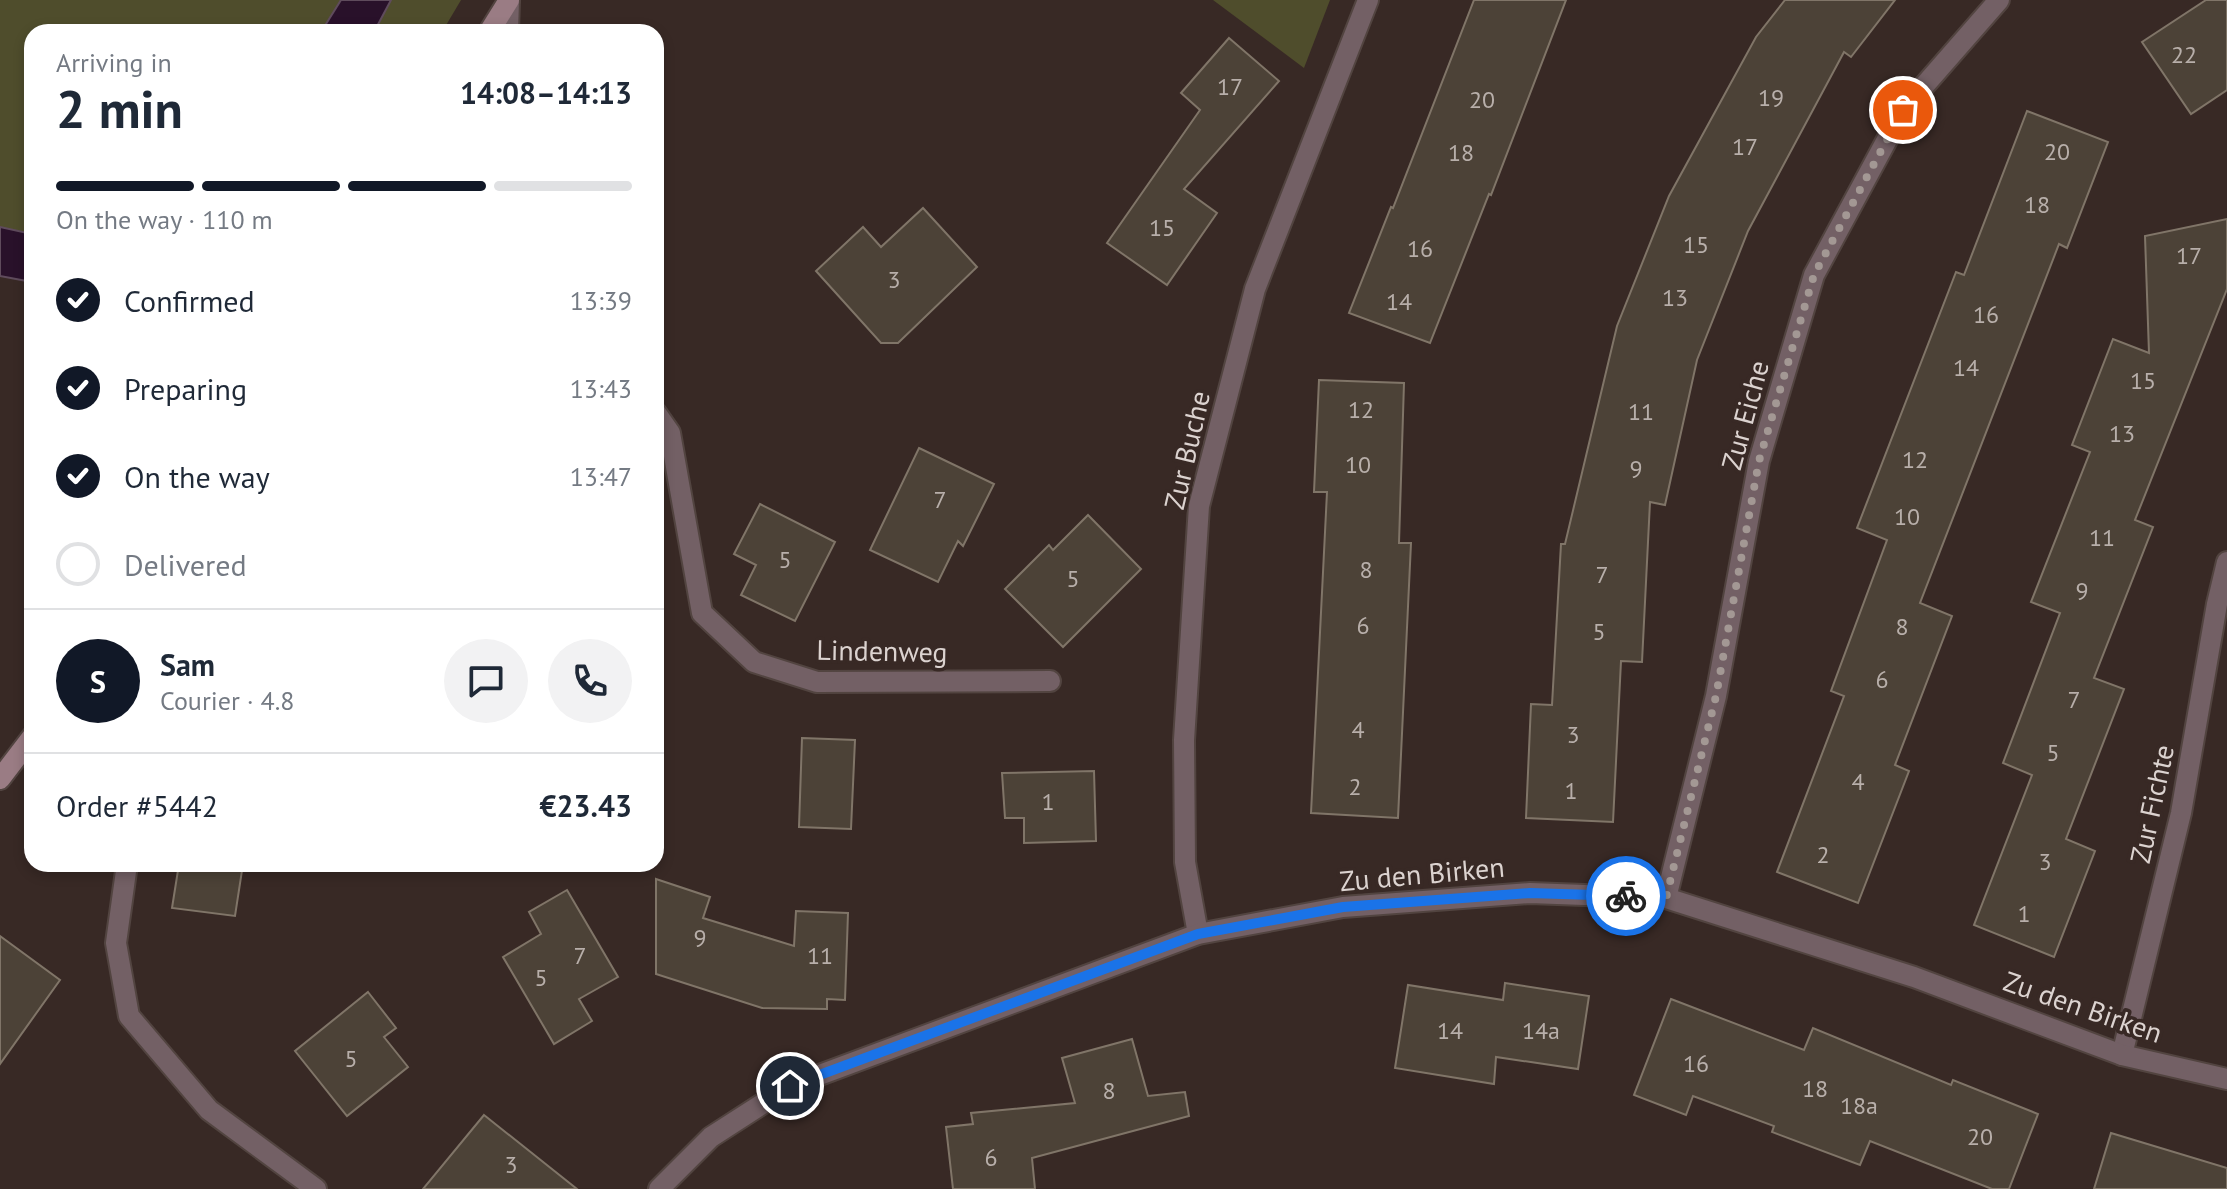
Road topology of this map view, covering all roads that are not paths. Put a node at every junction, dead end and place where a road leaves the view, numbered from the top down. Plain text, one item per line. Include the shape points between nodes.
1 (509, 0) edge
2 (1368, 0) edge
3 (1999, 0) edge
4 (494, 24) edge
5 (508, 24) edge
6 (664, 424) edge
7 (2227, 562) edge
8 (1050, 681) dead end
9 (24, 748) edge
10 (0, 779) edge
11 (126, 872) edge
12 (1666, 898) junction
13 (1198, 934) junction
14 (2122, 1055) junction
15 (2227, 1079) edge
16 (316, 1189) edge
17 (659, 1189) edge

1 - 4 main road
1 - 5 street
2 - 13 street, Zur Buche via 1255,289 1199,506 1184,740 1185,862
3 - 12 street, Zur Eiche via 1903,110 1814,275 1759,461 1716,696
6 - 8 street, Lindenweg via 670,433 702,613 754,662 817,682
7 - 14 street, Zur Fichte via 2181,813
9 - 10 main road
11 - 16 street via 116,943 129,1016 209,1110
12 - 13 street, Zu den Birken via 1530,893 1358,906
12 - 14 street, Zu den Birken via 1914,977
13 - 17 street, Zu den Birken via 790,1086 711,1137
14 - 15 street, Zu den Birken

